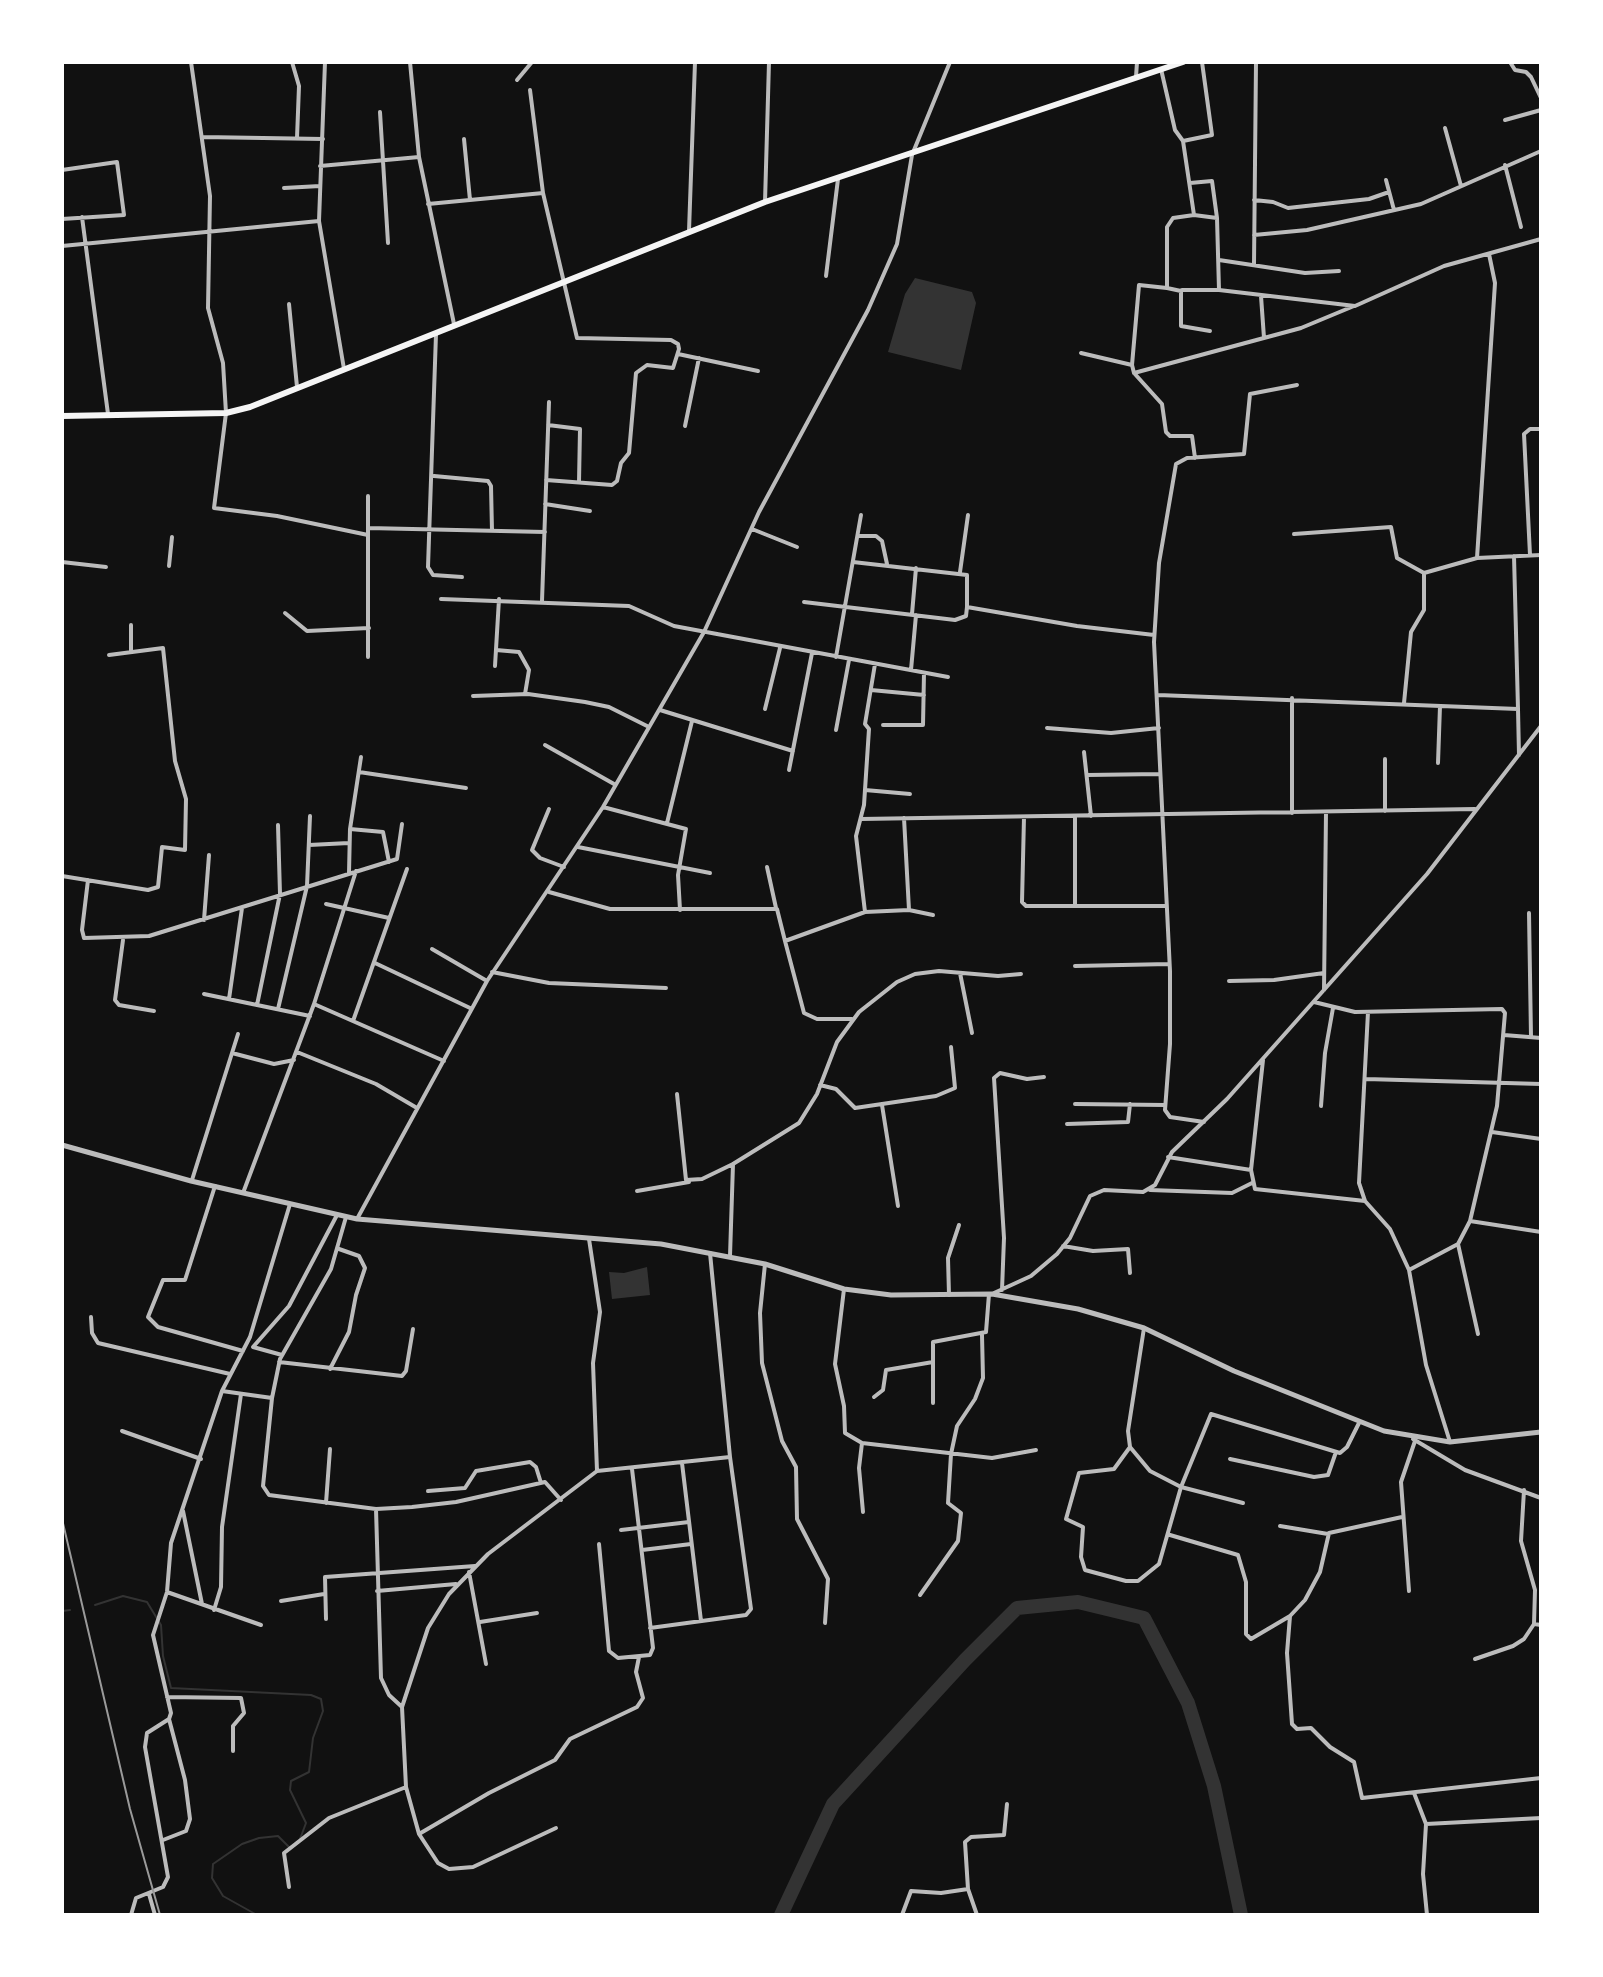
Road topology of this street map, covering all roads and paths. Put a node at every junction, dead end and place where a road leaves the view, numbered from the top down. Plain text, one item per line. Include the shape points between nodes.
1 (191, 62) edge
2 (292, 62) edge
3 (325, 62) edge
4 (410, 62) edge
5 (532, 62) edge
6 (695, 62) edge
7 (769, 62) edge
8 (950, 62) edge
9 (1137, 62) edge
10 (1183, 62) edge
11 (1202, 62) edge
12 (1256, 62) edge
13 (1510, 62) edge
14 (1161, 69) junction
15 (1136, 77) junction
16 (517, 80) dead end
17 (530, 90) dead end
18 (1541, 97) edge
19 (1541, 110) edge
20 (380, 112) dead end
21 (1505, 120) dead end
22 (1445, 128) dead end
23 (203, 137) junction
24 (297, 138) junction
25 (323, 139) junction
26 (464, 139) dead end
27 (1183, 141) junction
28 (1541, 151) edge
29 (912, 155) junction
30 (419, 157) junction
31 (383, 160) junction
32 (1505, 165) junction
33 (320, 166) junction
34 (62, 170) edge
35 (838, 179) junction
36 (1386, 180) dead end
37 (1190, 183) junction
38 (320, 186) junction
39 (1461, 186) junction
40 (284, 188) dead end
41 (1389, 192) junction
42 (543, 193) junction
43 (470, 200) junction
44 (1254, 200) junction
45 (765, 202) junction
46 (428, 204) junction
47 (1394, 210) junction
48 (1194, 215) junction
49 (82, 217) junction
50 (1217, 218) junction
51 (62, 219) edge
52 (319, 221) junction
53 (1521, 227) dead end
54 (209, 232) junction
55 (688, 234) junction
56 (1254, 235) junction
57 (1541, 239) edge
58 (388, 243) dead end
59 (85, 244) junction
60 (62, 246) edge
61 (1489, 254) junction
62 (1219, 260) junction
63 (1254, 264) junction
64 (1339, 271) dead end
65 (826, 276) dead end
66 (563, 283) junction
67 (1167, 288) junction
68 (1179, 290) junction
69 (1219, 290) junction
70 (1261, 296) junction
71 (289, 304) dead end
72 (1355, 306) junction
73 (455, 327) junction
74 (1210, 331) dead end
75 (436, 334) junction
76 (1264, 338) junction
77 (1081, 353) dead end
78 (678, 354) junction
79 (699, 358) junction
80 (1132, 365) junction
81 (344, 369) junction
82 (758, 371) dead end
83 (1134, 373) junction
84 (1297, 385) dead end
85 (297, 387) junction
86 (549, 402) dead end
87 (226, 413) junction
88 (108, 414) junction
89 (62, 416) edge
90 (548, 425) junction
91 (685, 426) dead end
92 (1541, 429) edge
93 (1195, 458) junction
94 (433, 476) junction
95 (546, 480) junction
96 (579, 482) junction
97 (368, 496) dead end
98 (545, 504) junction
99 (590, 511) dead end
100 (861, 515) dead end
101 (968, 515) dead end
102 (368, 528) junction
103 (752, 529) junction
104 (432, 530) junction
105 (492, 531) junction
106 (545, 532) junction
107 (1294, 534) dead end
108 (368, 535) junction
109 (858, 536) junction
110 (172, 537) dead end
111 (797, 547) dead end
112 (1530, 555) junction
113 (1541, 555) edge
114 (1514, 556) junction
115 (1477, 558) junction
116 (62, 562) edge
117 (853, 562) junction
118 (887, 565) junction
119 (169, 566) dead end
120 (106, 567) dead end
121 (916, 568) junction
122 (960, 573) junction
123 (1424, 573) junction
124 (462, 577) dead end
125 (441, 599) dead end
126 (499, 599) junction
127 (542, 601) junction
128 (804, 602) dead end
129 (845, 607) junction
130 (967, 607) junction
131 (285, 613) dead end
132 (914, 615) junction
133 (131, 625) dead end
134 (369, 628) junction
135 (704, 632) junction
136 (1154, 635) junction
137 (780, 648) junction
138 (496, 650) junction
139 (131, 652) junction
140 (812, 653) junction
141 (109, 655) dead end
142 (368, 657) dead end
143 (836, 657) junction
144 (849, 660) junction
145 (875, 664) junction
146 (495, 666) dead end
147 (911, 670) junction
148 (924, 673) junction
149 (948, 677) dead end
150 (871, 690) junction
151 (525, 694) junction
152 (924, 695) junction
153 (1158, 695) junction
154 (473, 696) dead end
155 (1292, 698) junction
156 (1404, 703) junction
157 (1440, 705) junction
158 (765, 709) dead end
159 (1518, 709) junction
160 (660, 710) junction
161 (692, 721) junction
162 (883, 725) dead end
163 (1541, 726) edge
164 (649, 727) junction
165 (1047, 728) dead end
166 (1159, 728) junction
167 (836, 730) dead end
168 (1534, 736) junction
169 (1541, 736) edge
170 (545, 745) dead end
171 (793, 751) junction
172 (1084, 752) dead end
173 (361, 757) dead end
174 (1519, 757) junction
175 (1385, 759) dead end
176 (1438, 763) dead end
177 (789, 770) dead end
178 (359, 772) junction
179 (1160, 774) junction
180 (1087, 775) junction
181 (614, 784) junction
182 (466, 788) dead end
183 (865, 790) junction
184 (910, 794) dead end
185 (603, 807) junction
186 (549, 809) dead end
187 (1477, 809) junction
188 (1385, 811) junction
189 (1326, 812) junction
190 (1292, 813) junction
191 (310, 816) dead end
192 (1075, 816) junction
193 (1091, 816) junction
194 (1161, 816) junction
195 (1024, 817) junction
196 (904, 818) junction
197 (861, 819) junction
198 (667, 823) junction
199 (402, 824) dead end
200 (278, 825) dead end
201 (350, 829) junction
202 (349, 843) junction
203 (309, 845) junction
204 (578, 847) junction
205 (209, 855) dead end
206 (389, 862) junction
207 (565, 867) junction
208 (767, 867) dead end
209 (407, 869) dead end
210 (679, 869) junction
211 (356, 871) junction
212 (350, 873) junction
213 (710, 873) dead end
214 (62, 876) edge
215 (88, 880) junction
216 (307, 886) junction
217 (549, 892) junction
218 (280, 894) junction
219 (326, 904) dead end
220 (1075, 906) junction
221 (1165, 906) junction
222 (242, 908) junction
223 (345, 908) junction
224 (777, 909) junction
225 (680, 910) junction
226 (909, 910) junction
227 (865, 912) junction
228 (1529, 913) dead end
229 (933, 915) dead end
230 (389, 918) junction
231 (204, 921) junction
232 (123, 940) junction
233 (785, 941) junction
234 (432, 949) dead end
235 (375, 963) junction
236 (1169, 964) junction
237 (1075, 966) dead end
238 (492, 972) junction
239 (960, 973) junction
240 (1324, 973) junction
241 (1021, 974) dead end
242 (487, 981) junction
243 (1229, 981) dead end
244 (666, 988) dead end
245 (1324, 990) junction
246 (204, 994) dead end
247 (229, 999) junction
248 (1313, 1002) junction
249 (314, 1004) junction
250 (257, 1005) junction
251 (1333, 1008) junction
252 (278, 1009) junction
253 (471, 1009) junction
254 (1533, 1010) junction
255 (154, 1011) dead end
256 (1541, 1011) edge
257 (1368, 1012) junction
258 (310, 1016) junction
259 (852, 1019) junction
260 (353, 1021) junction
261 (972, 1033) dead end
262 (238, 1034) dead end
263 (1503, 1035) junction
264 (1531, 1037) junction
265 (1541, 1038) edge
266 (951, 1047) dead end
267 (297, 1052) junction
268 (232, 1053) junction
269 (1263, 1058) junction
270 (294, 1060) junction
271 (444, 1061) junction
272 (1044, 1077) dead end
273 (1366, 1079) junction
274 (1500, 1081) junction
275 (1541, 1084) edge
276 (820, 1085) junction
277 (677, 1094) dead end
278 (1075, 1104) dead end
279 (1130, 1104) junction
280 (882, 1105) junction
281 (1165, 1105) junction
282 (1321, 1106) dead end
283 (418, 1109) junction
284 (1204, 1122) junction
285 (1067, 1124) dead end
286 (1492, 1132) junction
287 (1541, 1139) edge
288 (62, 1145) edge
289 (1168, 1157) junction
290 (733, 1164) junction
291 (1251, 1170) junction
292 (191, 1181) junction
293 (689, 1182) junction
294 (1252, 1183) junction
295 (215, 1186) junction
296 (1150, 1190) junction
297 (637, 1191) dead end
298 (243, 1193) junction
299 (1365, 1201) junction
300 (290, 1204) junction
301 (898, 1206) dead end
302 (337, 1214) junction
303 (347, 1216) junction
304 (357, 1219) junction
305 (1470, 1221) junction
306 (959, 1225) dead end
307 (1541, 1232) edge
308 (589, 1239) junction
309 (1458, 1244) junction
310 (1063, 1246) junction
311 (339, 1249) junction
312 (710, 1253) junction
313 (730, 1256) junction
314 (765, 1264) junction
315 (1409, 1270) junction
316 (1130, 1273) dead end
317 (844, 1289) junction
318 (1002, 1290) junction
319 (990, 1294) junction
320 (949, 1295) junction
321 (91, 1317) dead end
322 (1144, 1328) junction
323 (413, 1329) dead end
324 (1478, 1334) dead end
325 (982, 1335) junction
326 (250, 1346) junction
327 (244, 1352) junction
328 (282, 1355) junction
329 (279, 1362) junction
330 (933, 1362) junction
331 (330, 1369) junction
332 (230, 1374) junction
333 (222, 1391) junction
334 (241, 1394) junction
335 (874, 1397) dead end
336 (272, 1398) junction
337 (933, 1403) dead end
338 (1359, 1423) junction
339 (122, 1431) dead end
340 (1541, 1432) edge
341 (1408, 1436) junction
342 (1415, 1441) junction
343 (1450, 1442) junction
344 (862, 1443) junction
345 (1130, 1447) junction
346 (330, 1449) dead end
347 (1036, 1450) dead end
348 (1336, 1452) junction
349 (951, 1454) junction
350 (730, 1457) junction
351 (201, 1459) junction
352 (1230, 1459) dead end
353 (682, 1463) junction
354 (632, 1469) junction
355 (597, 1471) junction
356 (541, 1483) junction
357 (1181, 1487) junction
358 (1524, 1490) junction
359 (428, 1491) dead end
360 (1541, 1498) edge
361 (561, 1500) junction
362 (326, 1503) junction
363 (1243, 1503) dead end
364 (183, 1509) junction
365 (376, 1509) junction
366 (863, 1512) dead end
367 (1402, 1517) junction
368 (689, 1522) junction
369 (1280, 1526) dead end
370 (639, 1527) junction
371 (621, 1530) dead end
372 (1328, 1534) junction
373 (1170, 1535) junction
374 (599, 1544) dead end
375 (692, 1544) junction
376 (642, 1550) junction
377 (475, 1566) junction
378 (469, 1572) junction
379 (376, 1575) junction
380 (459, 1583) junction
381 (377, 1591) junction
382 (1409, 1591) dead end
383 (167, 1592) junction
384 (324, 1594) junction
385 (920, 1595) dead end
386 (281, 1601) dead end
387 (202, 1605) junction
388 (214, 1610) junction
389 (537, 1613) dead end
390 (1290, 1616) junction
391 (326, 1619) dead end
392 (701, 1621) junction
393 (480, 1622) junction
394 (825, 1623) dead end
395 (1534, 1624) junction
396 (261, 1625) dead end
397 (1541, 1625) edge
398 (650, 1628) junction
399 (639, 1656) junction
400 (1475, 1659) dead end
401 (486, 1664) dead end
402 (167, 1697) junction
403 (402, 1707) junction
404 (169, 1719) junction
405 (233, 1751) dead end
406 (1541, 1778) edge
407 (406, 1787) junction
408 (1414, 1793) junction
409 (1007, 1804) dead end
410 (1541, 1818) edge
411 (1426, 1824) junction
412 (556, 1828) dead end
413 (419, 1834) junction
414 (163, 1840) junction
415 (289, 1887) dead end
416 (968, 1889) junction
417 (149, 1894) junction
418 (131, 1915) edge
419 (155, 1915) edge
420 (902, 1915) edge
421 (977, 1915) edge
422 (1427, 1915) edge

1 - 23 street
2 - 24 street via 299,86
3 - 25 street
4 - 30 street
5 - 16 street
6 - 55 street
7 - 45 street
8 - 29 street
9 - 15 street
10 - 14 main road
11 - 27 street via 1212,135
12 - 44 street
13 - 18 street via 1515,70 1526,72
14 - 15 main road
14 - 27 street via 1175,130
15 - 29 main road
17 - 42 street
19 - 21 street
20 - 31 street
22 - 39 street
23 - 24 street
23 - 54 street
24 - 25 street
25 - 33 street
26 - 43 street
27 - 37 street
28 - 32 street
29 - 35 main road
29 - 103 street via 891,257 856,335
30 - 31 street
30 - 46 street
31 - 33 street
31 - 58 street
32 - 39 street
32 - 53 street
33 - 38 street
34 - 49 street via 117,162 124,215
35 - 45 main road
35 - 65 street
36 - 41 street
37 - 48 street
37 - 50 street via 1212,181
38 - 40 street
38 - 52 street
39 - 47 street via 1431,201
41 - 44 street via 1288,208
41 - 47 street
42 - 43 street
42 - 66 street
43 - 46 street
44 - 56 street
45 - 55 main road
46 - 73 street
47 - 56 street via 1307,230
48 - 50 street
48 - 67 street via 1173,218 1167,227
49 - 51 street
49 - 59 street
50 - 62 street
52 - 54 street
52 - 81 street
54 - 59 street
54 - 87 street via 208,308 223,363
55 - 66 main road
56 - 63 street
57 - 61 street
59 - 60 street
59 - 88 street
61 - 72 street via 1444,266
61 - 115 street via 1495,283
62 - 63 street
62 - 69 street
63 - 64 street via 1305,273
66 - 73 main road
66 - 78 street via 577,338 671,340 678,344
67 - 68 street
67 - 80 street via 1139,285
68 - 69 street
68 - 74 street via 1181,326
69 - 70 street
70 - 72 street
70 - 76 street
71 - 85 street
72 - 76 street
73 - 75 main road
75 - 81 main road
75 - 94 street
76 - 83 street
77 - 80 street
78 - 79 street
78 - 96 street via 673,368 639,368 629,453 617,481
79 - 82 street
79 - 91 street
80 - 83 street
81 - 85 main road
83 - 93 street via 1162,404 1166,432 1194,438
84 - 93 street via 1250,394 1244,454
85 - 87 main road
86 - 90 street
87 - 88 main road
87 - 108 street via 214,508
88 - 89 main road
90 - 95 street
90 - 96 street via 580,429
92 - 112 street via 1524,434
93 - 136 street via 1181,460 1174,469
94 - 104 street
94 - 105 street via 488,481
95 - 96 street
95 - 98 street
97 - 102 street
98 - 99 street
98 - 106 street
100 - 109 street
101 - 122 street
102 - 104 street
102 - 108 street
103 - 111 street
103 - 135 street
104 - 105 street
104 - 124 street via 429,572
105 - 106 street
106 - 127 street
107 - 123 street via 1391,527 1397,558
108 - 134 street
109 - 117 street
109 - 118 street via 882,541
110 - 119 street
112 - 113 street
112 - 114 street
114 - 115 street
114 - 159 street
115 - 123 street
116 - 120 street
117 - 118 street
117 - 129 street
118 - 121 street
121 - 122 street
121 - 132 street
122 - 130 street via 969,577
123 - 156 street via 1424,610 1411,632
125 - 126 street
126 - 127 street
126 - 138 street
127 - 135 street via 629,606 674,626
128 - 129 street
129 - 132 street
129 - 143 street
130 - 132 street via 960,619
130 - 136 street
131 - 134 street via 307,631
132 - 147 street
133 - 139 street
134 - 142 street
135 - 137 street
135 - 160 street
136 - 153 street
137 - 140 street
137 - 158 street
138 - 146 street
138 - 151 street via 519,652 529,670
139 - 141 street
139 - 215 street via 163,648 175,761 186,799 185,850 162,847 158,887
140 - 143 street
140 - 171 street
143 - 144 street
144 - 145 street
144 - 167 street
145 - 147 street
145 - 150 street
147 - 148 street
148 - 149 street
148 - 152 street
150 - 152 street
150 - 183 street
151 - 154 street
151 - 164 street via 609,707
152 - 162 street via 923,725
153 - 155 street
153 - 166 street
155 - 156 street
155 - 190 street
156 - 157 street
157 - 159 street
157 - 176 street
159 - 174 street
160 - 161 street
160 - 164 street
161 - 171 street
161 - 198 street
163 - 168 street
164 - 181 street
165 - 166 street via 1111,733
166 - 179 street
168 - 169 street
168 - 174 street
170 - 181 street
171 - 177 street
172 - 180 street
173 - 178 street
174 - 187 street
175 - 188 street
178 - 182 street
178 - 201 street
179 - 180 street
179 - 194 street
180 - 193 street
181 - 185 street
183 - 184 street
183 - 197 street
185 - 198 street
185 - 204 street
186 - 207 street via 532,850
187 - 188 street
187 - 245 street
188 - 189 street
189 - 190 street
189 - 240 street
190 - 194 street
191 - 203 street
192 - 193 street
192 - 195 street
192 - 220 street
193 - 194 street
194 - 221 street
195 - 196 street
195 - 220 street via 1024,905
196 - 197 street
196 - 226 street
197 - 227 street via 856,844
198 - 210 street via 686,829
199 - 206 street via 400,856
200 - 218 street
201 - 202 street
201 - 206 street via 383,832
202 - 203 street
202 - 212 street
203 - 216 street
204 - 207 street
204 - 210 street
205 - 231 street
206 - 211 street
207 - 217 street
208 - 224 street
209 - 230 street
210 - 213 street
210 - 225 street
211 - 212 street
211 - 223 street
212 - 216 street
214 - 215 street
215 - 232 street via 84,938
216 - 218 street
216 - 252 street
217 - 225 street via 610,909
217 - 238 street
218 - 222 street
218 - 250 street
219 - 223 street
220 - 221 street
221 - 236 street
222 - 231 street
222 - 247 street
223 - 230 street
223 - 249 street
224 - 225 street
224 - 233 street
226 - 227 street
226 - 229 street
227 - 233 street
228 - 254 street
230 - 235 street
231 - 232 street
232 - 255 street via 115,1000
233 - 259 street via 804,1013 817,1019
234 - 242 street
235 - 253 street
235 - 260 street
236 - 237 street
236 - 281 street
238 - 242 street
238 - 244 street via 549,983
239 - 241 street
239 - 259 street via 925,971 904,978
239 - 261 street
240 - 243 street
240 - 245 street
242 - 253 street
245 - 248 street
246 - 247 street
247 - 250 street
248 - 251 street
248 - 269 street
249 - 258 street
249 - 260 street
250 - 252 street
251 - 257 street
251 - 282 street
252 - 258 street
253 - 271 street
254 - 256 street
254 - 264 street
257 - 263 street via 1502,1009
257 - 273 street
258 - 267 street
259 - 276 street
260 - 271 street
262 - 268 street
263 - 264 street
263 - 274 street
264 - 265 street
266 - 280 street via 952,1090
267 - 270 street
267 - 283 street via 376,1084
268 - 270 street via 274,1064
268 - 292 street
269 - 284 street
269 - 291 street
270 - 298 street
271 - 283 street
272 - 318 street via 1000,1073 994,1078 1005,1253
273 - 274 street
273 - 299 street via 1359,1183
274 - 275 street
274 - 286 street
276 - 280 street via 836,1089 855,1108
276 - 290 street via 799,1123
277 - 293 street via 684,1176
278 - 279 street
279 - 281 street
279 - 285 street via 1128,1122
280 - 301 street
281 - 284 street via 1170,1117
283 - 304 street
284 - 289 street
286 - 287 street
286 - 305 street
288 - 292 street
289 - 291 street
289 - 296 street
290 - 293 street
290 - 313 street
291 - 294 street
292 - 295 street
293 - 297 street
294 - 296 street via 1232,1193
294 - 299 street via 1261,1192
295 - 298 street
295 - 327 street via 185,1280 163,1280 148,1317 152,1325
296 - 310 street via 1104,1190 1090,1196
298 - 300 street
299 - 315 street via 1390,1229
300 - 302 street
300 - 326 street
302 - 303 street
302 - 326 street via 289,1306
303 - 304 street
303 - 311 street
304 - 308 street
305 - 307 street
305 - 309 street
306 - 320 street via 948,1258
308 - 312 street
308 - 355 street via 600,1312 593,1363
309 - 315 street
309 - 324 street
310 - 316 street via 1128,1249
310 - 318 street via 1044,1267
311 - 328 street
311 - 331 street via 359,1256 365,1268 349,1332
312 - 313 street
312 - 350 street
313 - 314 street
314 - 317 street
314 - 394 street via 762,1363 782,1441 796,1467 797,1519 828,1579
315 - 343 street via 1426,1365
317 - 320 street
317 - 344 street via 835,1364 845,1433
318 - 319 street
319 - 320 street
319 - 322 street via 1078,1309
319 - 325 street via 988,1328
321 - 332 street via 98,1343
322 - 338 street
322 - 345 street
323 - 331 street via 402,1376
325 - 330 street via 936,1340
325 - 349 street via 983,1378 957,1426
326 - 327 street
326 - 328 street
327 - 332 street
328 - 329 street
329 - 331 street
329 - 336 street
330 - 335 street via 886,1370 883,1390
330 - 337 street
332 - 333 street
333 - 334 street
333 - 351 street
334 - 336 street
334 - 388 street via 222,1527 221,1587
336 - 362 street via 265,1492
338 - 341 street
338 - 348 street via 1344,1451
339 - 351 street
340 - 343 street
341 - 342 street
341 - 343 street
342 - 358 street via 1465,1470
342 - 367 street via 1404,1467
344 - 349 street
344 - 366 street
345 - 357 street via 1150,1471
345 - 373 street via 1114,1469 1079,1473 1066,1519 1083,1527 1082,1564 1093,1574 1138,1581 1159,1564
346 - 362 street
347 - 349 street via 1002,1458
348 - 352 street via 1328,1475 1314,1477
348 - 357 street via 1213,1413
349 - 385 street via 948,1503 961,1513 958,1541
350 - 353 street
350 - 392 street via 751,1609 746,1615
351 - 364 street
353 - 354 street
353 - 368 street
354 - 355 street
354 - 370 street
355 - 361 street
356 - 359 street via 530,1462 476,1471 465,1488
356 - 361 street via 552,1485
356 - 365 street via 456,1502
357 - 363 street
357 - 373 street
358 - 360 street
358 - 395 street via 1521,1541 1535,1590
361 - 377 street
362 - 365 street
364 - 383 street via 168,1558
364 - 387 street
365 - 379 street
367 - 372 street
367 - 382 street
368 - 370 street
368 - 375 street
369 - 372 street
370 - 371 street
370 - 376 street
372 - 390 street via 1315,1584
373 - 390 street via 1238,1555 1246,1582 1248,1638
374 - 399 street via 609,1651 618,1658
375 - 376 street
375 - 392 street
376 - 398 street
377 - 378 street
377 - 379 street
378 - 380 street
378 - 393 street
379 - 381 street
379 - 384 street via 325,1577
380 - 381 street
380 - 403 street via 436,1612
381 - 403 street via 381,1678
383 - 387 street
383 - 402 street via 153,1627
384 - 386 street
384 - 391 street
387 - 388 street
388 - 396 street
389 - 393 street
390 - 408 street via 1287,1653 1293,1726 1311,1728 1354,1762 1362,1798
392 - 398 street
393 - 401 street
395 - 397 street
395 - 400 street via 1513,1646
398 - 399 street via 652,1653
399 - 413 street via 636,1672 643,1698 637,1707 570,1739 555,1760
402 - 404 street
402 - 405 street via 241,1698 244,1713 233,1726
403 - 407 street
404 - 414 street via 153,1727 145,1740
404 - 414 street via 190,1819 186,1831
406 - 408 street
407 - 413 street
407 - 415 street via 329,1818 284,1853
408 - 411 street
409 - 416 street via 1002,1837 966,1839
410 - 411 street
411 - 422 street
412 - 413 street via 460,1871 438,1863
414 - 417 street via 167,1883
416 - 420 street via 911,1891
416 - 421 street
417 - 418 street via 134,1900
417 - 419 street

